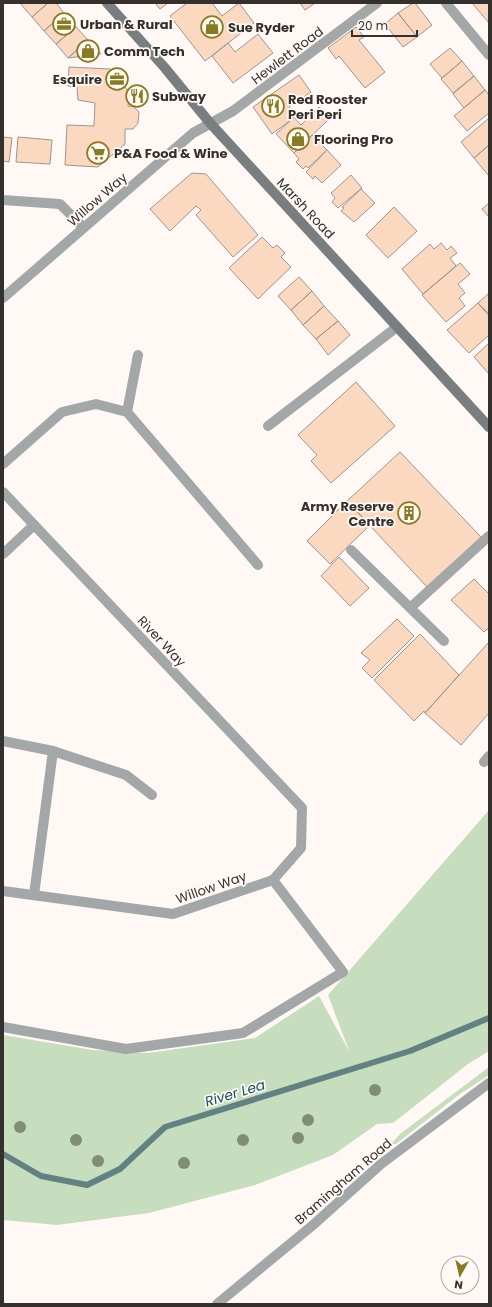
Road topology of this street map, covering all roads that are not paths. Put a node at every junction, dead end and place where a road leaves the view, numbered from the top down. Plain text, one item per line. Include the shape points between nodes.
1 (106, 3) edge
2 (376, 3) edge
3 (446, 3) edge
4 (489, 55) edge
5 (210, 123) junction
6 (3, 200) edge
7 (83, 227) junction
8 (3, 298) edge
9 (397, 327) junction
10 (138, 355) dead end
11 (127, 412) junction
12 (268, 426) dead end
13 (489, 427) edge
14 (3, 464) edge
15 (3, 492) edge
16 (34, 525) junction
17 (489, 536) edge
18 (351, 550) dead end
19 (3, 554) edge
20 (258, 565) dead end
21 (410, 608) junction
22 (444, 641) dead end
23 (3, 741) edge
24 (53, 751) junction
25 (152, 795) dead end
26 (273, 880) junction
27 (3, 890) edge
28 (34, 895) junction
29 (3, 1027) edge
30 (489, 1083) edge
31 (217, 1304) edge

1 - 5 main road, Marsh Road via 165,68
2 - 5 street, Hewlett Road via 233,111
3 - 4 street
5 - 7 street, Willow Way via 193,133
5 - 9 main road, Marsh Road
6 - 7 street via 60,204
7 - 8 street, Willow Way
9 - 12 street
9 - 13 main road, Marsh Road
10 - 11 street
11 - 14 street via 96,404 62,412
11 - 20 street
15 - 16 street, River Way
16 - 19 street
16 - 26 street, River Way via 302,808 301,848
17 - 21 street
18 - 21 street
21 - 22 street
23 - 24 street
24 - 25 street via 126,775
24 - 28 street
26 - 28 street, Willow Way via 173,914
26 - 29 street via 343,972 243,1033 126,1048
27 - 28 street, Willow Way
30 - 31 street, Bramingham Road via 381,1164 313,1225

